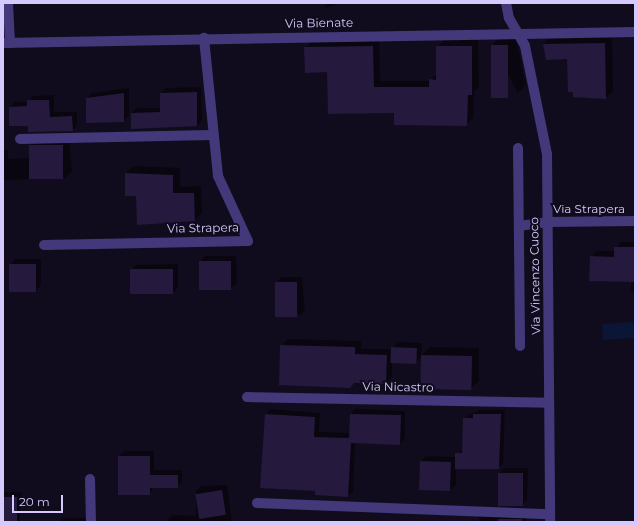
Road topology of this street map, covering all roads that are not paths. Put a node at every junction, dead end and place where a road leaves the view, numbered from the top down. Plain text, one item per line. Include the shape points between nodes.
1 (8, 3) edge
2 (506, 3) edge
3 (635, 32) edge
4 (518, 34) junction
5 (204, 38) junction
6 (7, 43) edge
7 (211, 135) junction
8 (20, 138) dead end
9 (518, 148) dead end
10 (635, 221) edge
11 (547, 222) junction
12 (520, 226) junction
13 (44, 245) dead end
14 (520, 346) dead end
15 (247, 397) dead end
16 (549, 403) junction
17 (90, 480) dead end
18 (257, 503) dead end
19 (550, 518) edge
20 (91, 522) edge

1 - 6 street
2 - 4 street, Via Vincenzo Cuoco
3 - 4 street, Via Bienate
4 - 5 street, Via Bienate
4 - 11 street, Via Vincenzo Cuoco via 524,46 546,140
5 - 6 street, Via Bienate
5 - 7 street, Via Strapera
7 - 8 street
7 - 13 street, Via Strapera via 222,189 248,241
9 - 12 street
10 - 11 street, Via Strapera
11 - 12 street, Via Strapera
11 - 16 street, Via Vincenzo Cuoco
12 - 14 street
15 - 16 street, Via Nicastro
16 - 19 street, Via Vincenzo Cuoco
17 - 20 street
18 - 19 street

